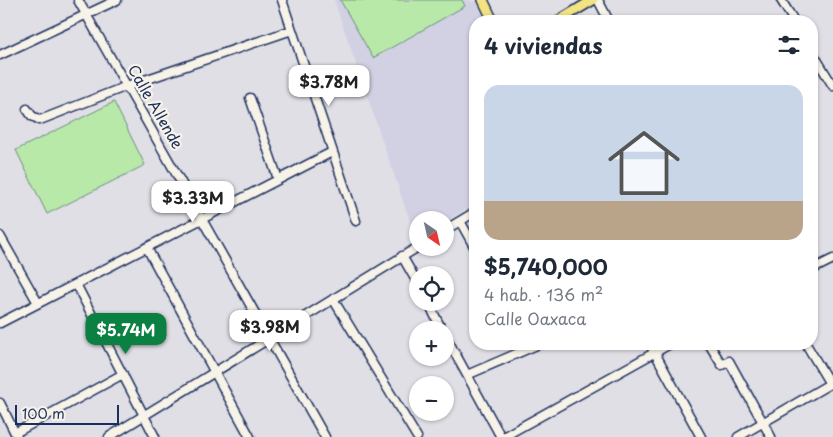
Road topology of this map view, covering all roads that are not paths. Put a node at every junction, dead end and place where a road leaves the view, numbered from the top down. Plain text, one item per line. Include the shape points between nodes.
1 (78, 0) edge
2 (117, 0) edge
3 (282, 0) edge
4 (483, 0) edge
5 (594, 0) edge
6 (598, 0) edge
7 (781, 0) edge
8 (86, 14) junction
9 (490, 15) edge
10 (568, 15) edge
11 (606, 15) edge
12 (790, 15) edge
13 (292, 30) junction
14 (0, 54) edge
15 (818, 61) edge
16 (127, 86) junction
17 (833, 86) edge
18 (250, 98) dead end
19 (27, 109) dead end
20 (332, 152) junction
21 (278, 180) junction
22 (469, 216) edge
23 (203, 218) junction
24 (460, 221) junction
25 (356, 222) dead end
26 (454, 225) edge
27 (0, 236) edge
28 (469, 237) edge
29 (147, 248) junction
30 (409, 252) edge
31 (402, 256) junction
32 (833, 259) edge
33 (818, 266) edge
34 (409, 268) edge
35 (76, 284) junction
36 (333, 299) junction
37 (38, 304) junction
38 (0, 324) edge
39 (270, 339) junction
40 (525, 350) edge
41 (658, 350) edge
42 (713, 350) edge
43 (810, 350) edge
44 (454, 351) edge
45 (654, 352) junction
46 (216, 372) junction
47 (123, 374) junction
48 (467, 375) junction
49 (831, 383) edge
50 (0, 403) edge
51 (144, 416) junction
52 (763, 422) junction
53 (16, 435) edge
54 (109, 437) edge
55 (155, 437) edge
56 (250, 437) edge
57 (325, 437) edge
58 (417, 437) edge
59 (502, 437) edge
60 (701, 437) edge
61 (738, 437) edge
62 (771, 437) edge

1 - 8 street, Calle Allende
2 - 8 street
3 - 13 street
4 - 9 main road
5 - 10 main road
6 - 11 street
7 - 12 street
8 - 14 street
8 - 16 street, Calle Allende
13 - 16 street
13 - 20 street
15 - 17 street
16 - 19 street via 40,120
16 - 23 street, Calle Allende
18 - 21 street
20 - 21 street
20 - 25 street
21 - 23 street
22 - 24 street
23 - 29 street
23 - 39 street, Calle Allende
24 - 26 street
24 - 28 street
27 - 37 street
29 - 35 street
29 - 46 street
30 - 31 street
31 - 34 street
31 - 36 street
32 - 33 street
35 - 37 street
35 - 47 street
36 - 39 street
36 - 58 street
37 - 38 street
39 - 46 street
39 - 57 street, Calle Allende
40 - 48 street
41 - 45 street
42 - 52 street via 722,366 728,362
43 - 49 street
44 - 48 street
45 - 59 street
45 - 60 street
46 - 51 street
46 - 56 street
47 - 51 street
47 - 53 street
48 - 59 street
49 - 52 street
50 - 53 street
51 - 54 street
51 - 55 street
52 - 61 street
52 - 62 street

